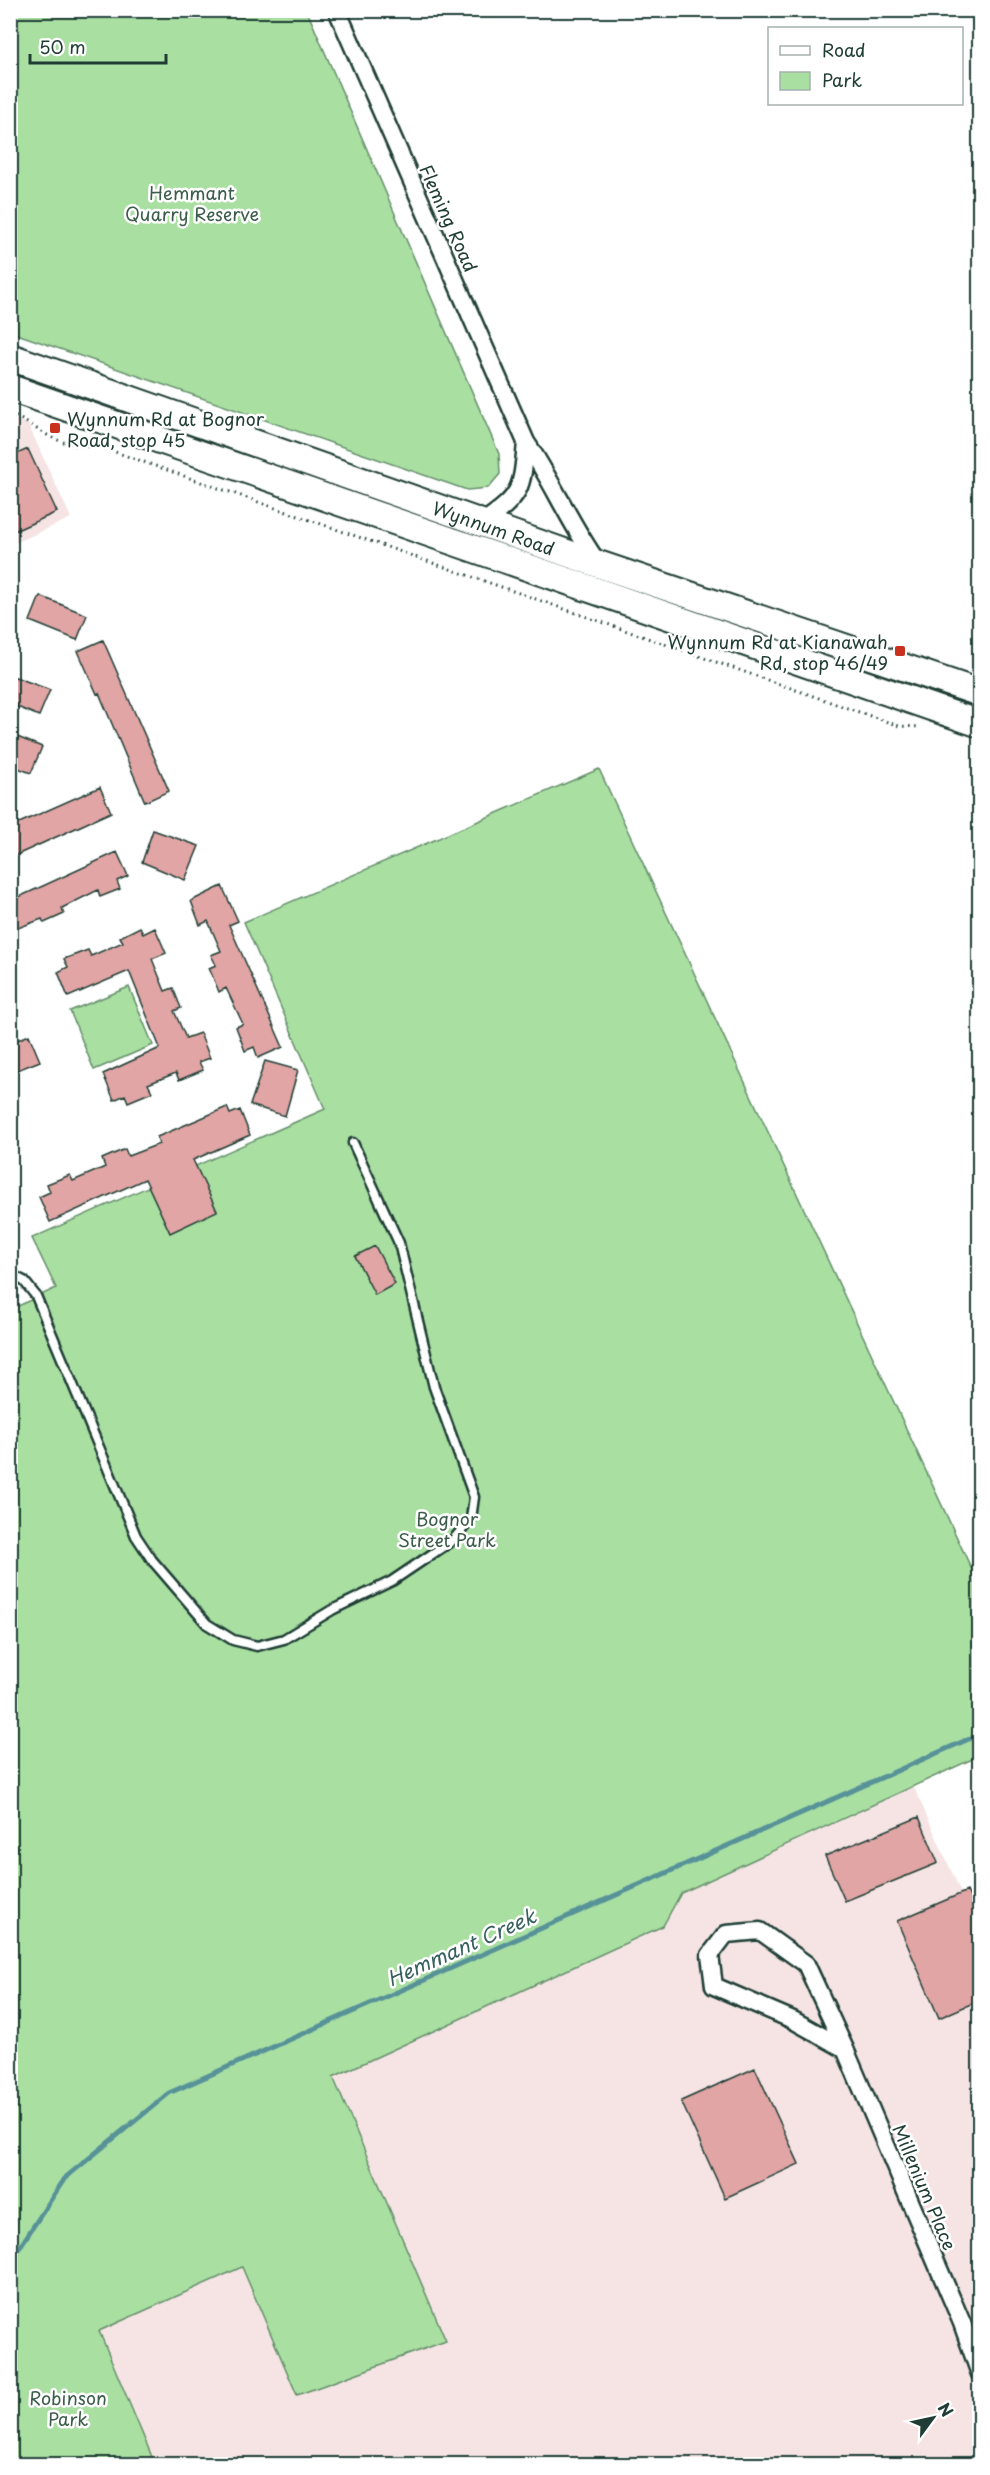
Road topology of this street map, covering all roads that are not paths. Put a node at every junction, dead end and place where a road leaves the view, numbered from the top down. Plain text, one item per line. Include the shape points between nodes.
1 (337, 10) edge
2 (10, 357) edge
3 (10, 388) edge
4 (526, 442) junction
5 (482, 524) junction
6 (598, 564) junction
7 (980, 693) edge
8 (980, 724) edge
9 (353, 1143) dead end
10 (10, 1274) edge
11 (845, 2049) junction
12 (980, 2374) edge

1 - 4 street, Fleming Road
2 - 5 main road, Wynnum Road
3 - 8 main road, Wynnum Road
4 - 5 street, Fleming Road via 524,474 516,496
4 - 6 street, Fleming Road
5 - 6 main road, Wynnum Road
6 - 7 main road, Wynnum Road
9 - 10 lane via 399,1243 434,1387 474,1497 471,1519 453,1540 392,1581 284,1639 257,1646 224,1635 207,1624 152,1560 136,1536 36,1296 24,1281
11 - 11 street, Millenium Place via 793,2020 714,1986 710,1955 726,1934 760,1931 806,1964
11 - 12 street, Millenium Place

